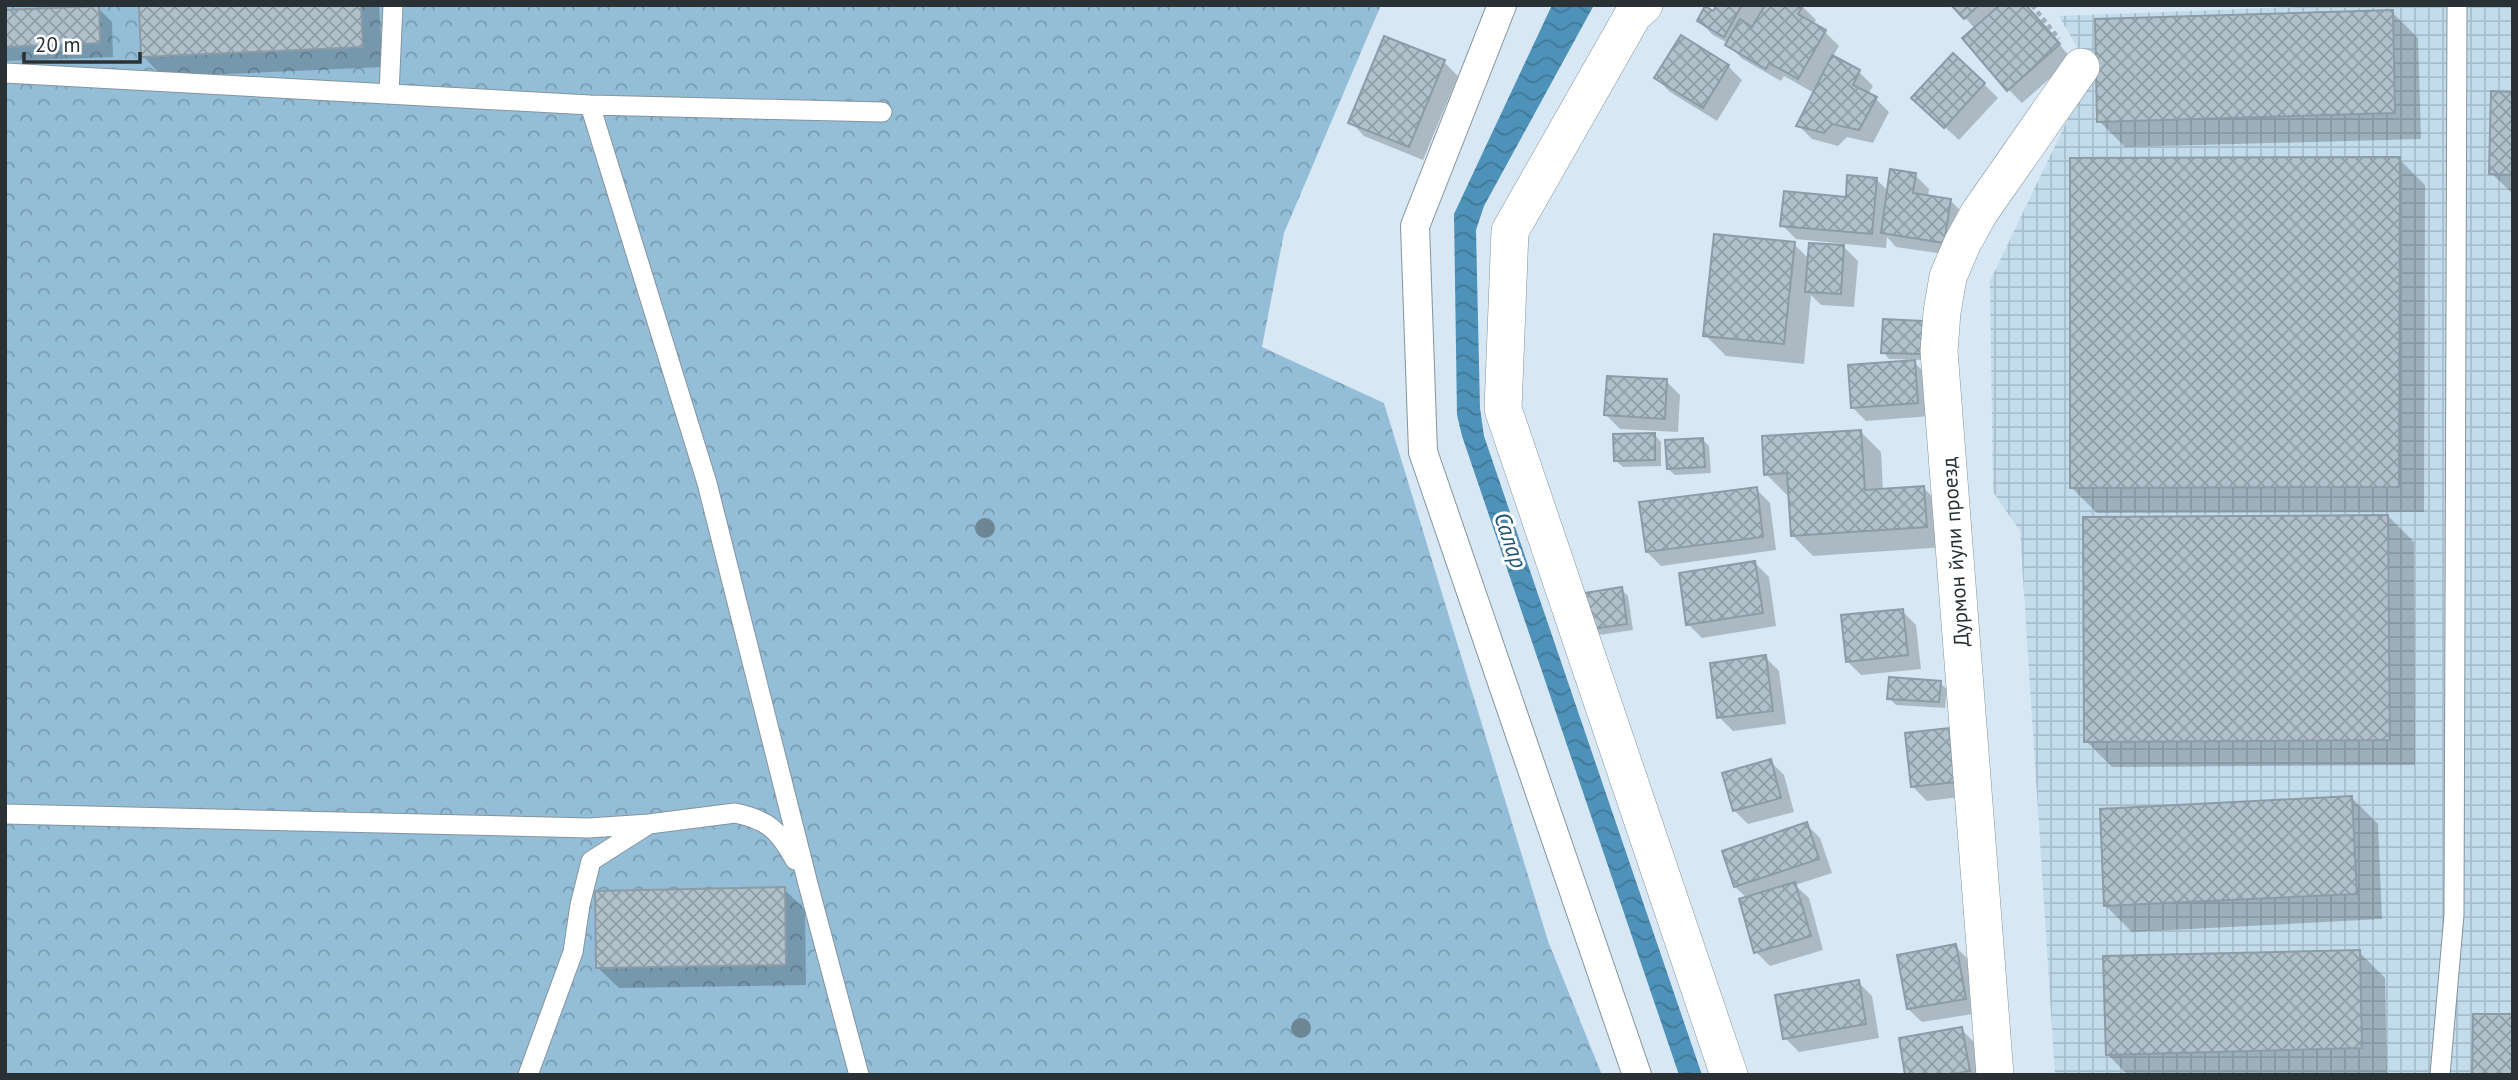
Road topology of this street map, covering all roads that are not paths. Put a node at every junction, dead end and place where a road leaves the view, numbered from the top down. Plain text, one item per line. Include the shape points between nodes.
1 (393, 5) edge
2 (1502, 5) edge
3 (1644, 5) edge
4 (2457, 5) edge
5 (2081, 67) dead end
6 (5, 73) edge
7 (389, 94) junction
8 (590, 105) junction
9 (882, 112) dead end
10 (5, 814) edge
11 (649, 824) junction
12 (589, 828) junction
13 (591, 861) junction
14 (808, 884) junction
15 (528, 1075) edge
16 (859, 1075) edge
17 (1637, 1075) edge
18 (1729, 1075) edge
19 (1995, 1075) edge
20 (2440, 1075) edge

1 - 7 lane
2 - 17 street via 1415,226 1423,452
3 - 18 street via 1633,15 1510,230 1503,409
4 - 20 lane via 2454,915
5 - 19 street, Дурмон йули проезд via 1979,213 1948,277 1942,312 1939,351
6 - 7 lane
7 - 8 lane
8 - 9 lane
8 - 14 lane via 707,483
10 - 12 lane
11 - 12 lane
11 - 13 lane
11 - 14 lane via 735,813 762,821 779,832
12 - 13 lane
13 - 15 lane via 573,952
14 - 16 lane

